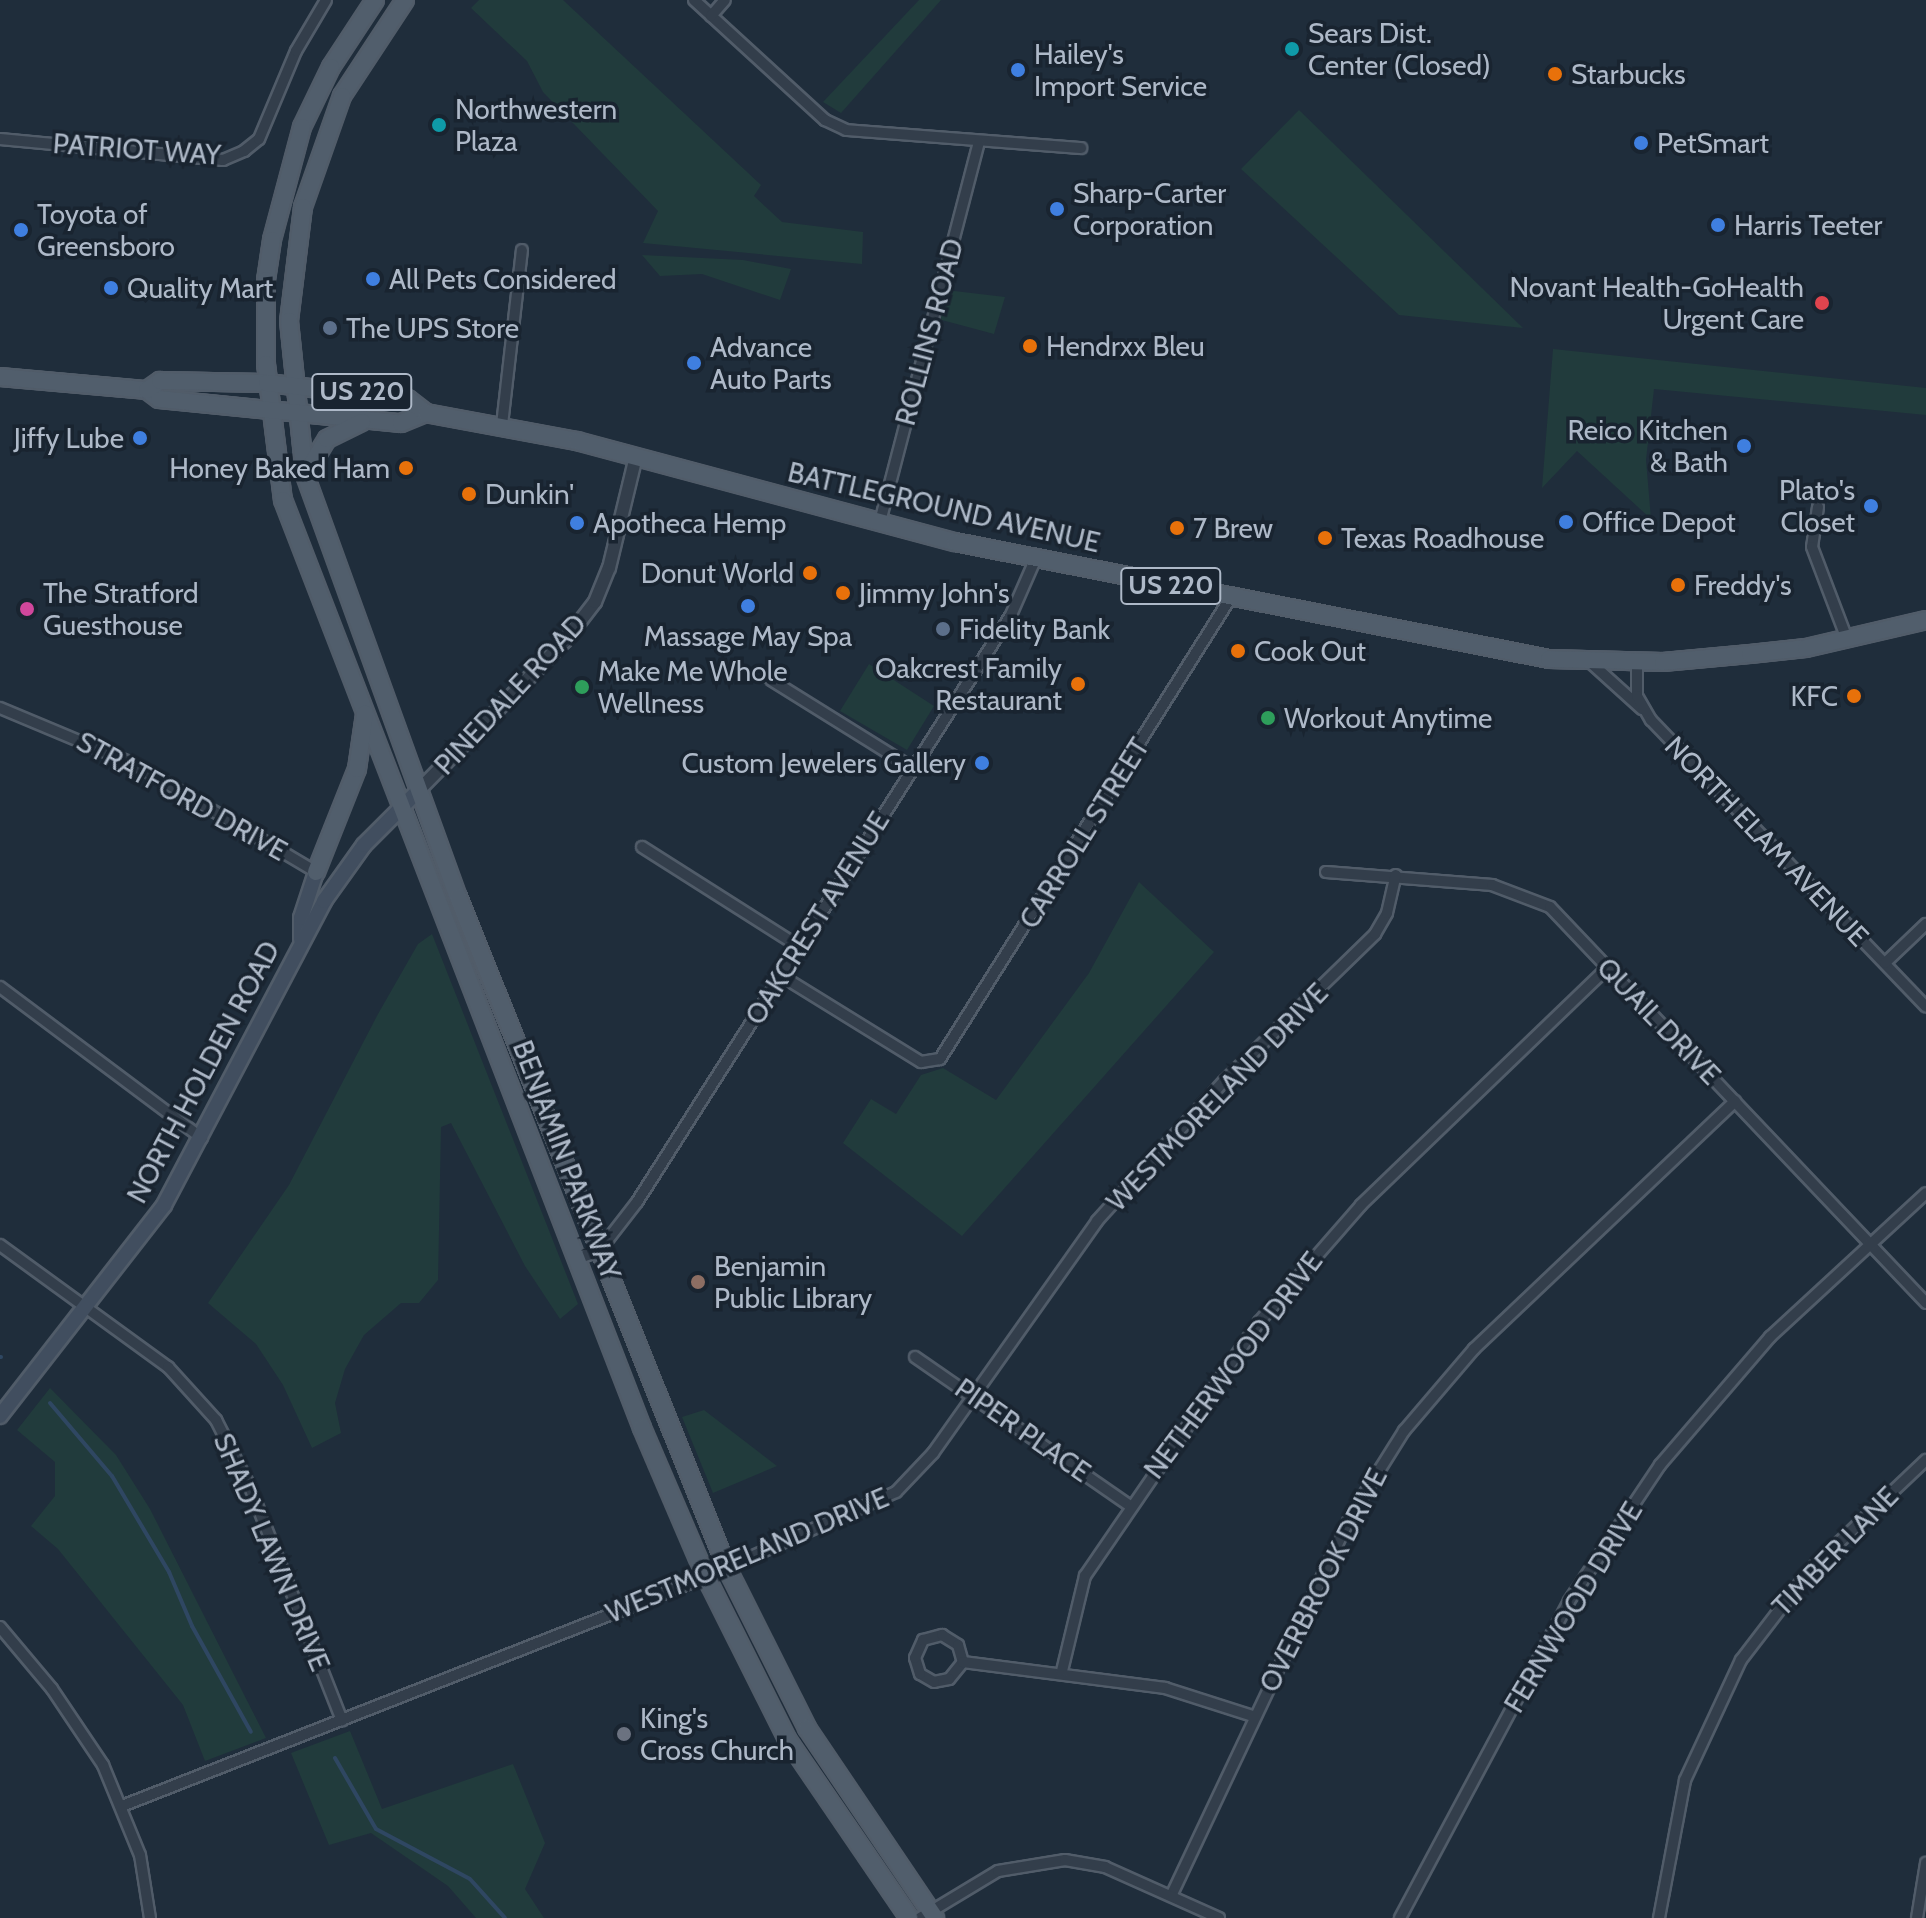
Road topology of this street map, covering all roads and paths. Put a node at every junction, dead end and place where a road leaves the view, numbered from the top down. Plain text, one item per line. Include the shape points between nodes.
1 (326, 0) edge
2 (375, 0) edge
3 (405, 0) edge
4 (694, 0) edge
5 (725, 0) edge
6 (711, 16) junction
7 (0, 139) edge
8 (979, 142) junction
9 (1081, 148) dead end
10 (522, 250) dead end
11 (0, 377) edge
12 (267, 383) junction
13 (293, 384) junction
14 (147, 390) junction
15 (269, 410) junction
16 (295, 412) junction
17 (426, 413) junction
18 (369, 420) junction
19 (502, 425) junction
20 (636, 456) junction
21 (305, 475) junction
22 (1818, 507) dead end
23 (880, 522) junction
24 (1035, 560) junction
25 (1231, 597) junction
26 (1926, 620) edge
27 (1847, 639) junction
28 (1590, 662) junction
29 (1637, 662) junction
30 (771, 680) dead end
31 (0, 708) edge
32 (366, 709) junction
33 (1642, 709) junction
34 (911, 767) junction
35 (419, 790) junction
36 (401, 808) junction
37 (642, 847) dead end
38 (316, 872) junction
39 (1326, 872) dead end
40 (1396, 875) junction
41 (1926, 924) edge
42 (301, 944) junction
43 (798, 946) junction
44 (1885, 963) junction
45 (1608, 967) junction
46 (780, 975) junction
47 (0, 987) edge
48 (1926, 1007) edge
49 (1735, 1101) junction
50 (202, 1138) junction
51 (1926, 1193) edge
52 (1870, 1243) junction
53 (0, 1245) edge
54 (599, 1251) junction
55 (579, 1258) junction
56 (1926, 1303) edge
57 (86, 1304) junction
58 (915, 1357) dead end
59 (973, 1394) junction
60 (0, 1416) edge
61 (1926, 1460) edge
62 (1129, 1505) junction
63 (727, 1568) junction
64 (706, 1577) junction
65 (0, 1627) edge
66 (963, 1662) junction
67 (1062, 1671) junction
68 (1253, 1716) junction
69 (342, 1721) junction
70 (122, 1806) junction
71 (1926, 1863) edge
72 (1172, 1894) junction
73 (928, 1916) edge
74 (150, 1918) edge
75 (909, 1918) edge
76 (1219, 1918) edge
77 (1400, 1918) edge
78 (1659, 1918) edge
79 (1917, 1918) edge

1 - 7 street, PATRIOT WAY via 296,51 259,139 223,160
2 - 12 main road, BENJAMIN PARKWAY via 331,67 288,166 266,280
3 - 13 main road, BENJAMIN PARKWAY via 359,64 314,166 291,284
4 - 6 street
5 - 6 street
6 - 8 street via 825,120 846,130
8 - 9 street
8 - 23 street, ROLLINS ROAD
10 - 19 street
11 - 14 main road, BATTLEGROUND AVENUE / US 220
12 - 13 main road, BATTLEGROUND AVENUE / US 220
12 - 14 main road, BATTLEGROUND AVENUE / US 220 via 160,381
12 - 15 main road, BENJAMIN PARKWAY
13 - 16 main road, BENJAMIN PARKWAY
13 - 17 main road, BATTLEGROUND AVENUE / US 220 via 408,399
14 - 15 main road, BATTLEGROUND AVENUE / US 220 via 159,399
15 - 16 main road, BATTLEGROUND AVENUE / US 220
15 - 32 main road, BENJAMIN PARKWAY via 276,472 296,544
16 - 18 main road, BATTLEGROUND AVENUE / US 220
16 - 21 main road, BENJAMIN PARKWAY
17 - 18 main road, BATTLEGROUND AVENUE / US 220 via 401,423
17 - 19 main road, BATTLEGROUND AVENUE / US 220
18 - 21 main road via 327,439
19 - 20 main road, BATTLEGROUND AVENUE / US 220
20 - 23 main road, BATTLEGROUND AVENUE / US 220
20 - 35 street, PINEDALE ROAD via 609,568 595,602 565,641
21 - 35 main road, BENJAMIN PARKWAY
22 - 27 street via 1812,547
23 - 24 main road, BATTLEGROUND AVENUE / US 220
24 - 25 main road, BATTLEGROUND AVENUE / US 220
24 - 34 street, OAKCREST AVENUE via 1011,615
25 - 28 main road, BATTLEGROUND AVENUE / US 220 via 1443,640
25 - 46 street, CARROLL STREET via 947,1049 932,1064
26 - 27 main road, BATTLEGROUND AVENUE / US 220
27 - 29 main road, BATTLEGROUND AVENUE / US 220 via 1750,654
28 - 29 main road, BATTLEGROUND AVENUE / US 220
28 - 33 street, NORTH ELAM AVENUE
29 - 33 street
30 - 34 street
31 - 38 street, STRATFORD DRIVE via 136,765
32 - 36 main road, BENJAMIN PARKWAY
32 - 38 main road via 357,769
33 - 44 street, NORTH ELAM AVENUE
34 - 43 street, OAKCREST AVENUE
35 - 36 main road, NORTH HOLDEN ROAD
35 - 54 main road, BENJAMIN PARKWAY
36 - 42 main road, NORTH HOLDEN ROAD via 341,875
36 - 55 main road, BENJAMIN PARKWAY
37 - 43 street
38 - 42 main road via 301,918
39 - 40 street, QUAIL DRIVE
40 - 45 street, QUAIL DRIVE via 1492,885 1537,898
40 - 59 street, WESTMORELAND DRIVE via 1387,913 1364,948 1224,1081 1106,1210
41 - 44 street
42 - 50 main road, NORTH HOLDEN ROAD
43 - 46 street, OAKCREST AVENUE
44 - 48 street, NORTH ELAM AVENUE
45 - 49 street, QUAIL DRIVE
45 - 62 street, NETHERWOOD DRIVE via 1316,1252 1259,1322
46 - 54 street, OAKCREST AVENUE via 637,1202
47 - 50 street
49 - 52 street, QUAIL DRIVE
49 - 68 street, OVERBROOK DRIVE via 1474,1349 1404,1431 1350,1517
50 - 57 main road, NORTH HOLDEN ROAD via 149,1227
51 - 52 street, FERNWOOD DRIVE
52 - 56 street, QUAIL DRIVE
52 - 77 street, FERNWOOD DRIVE via 1736,1372 1621,1518 1569,1601
53 - 57 street, SHADY LAWN DRIVE
54 - 55 street
54 - 63 main road, BENJAMIN PARKWAY
55 - 64 main road, BENJAMIN PARKWAY via 642,1428
57 - 60 main road, NORTH HOLDEN ROAD
57 - 69 street, SHADY LAWN DRIVE via 168,1367 216,1420 253,1494
58 - 59 street, PIPER PLACE
59 - 62 street, PIPER PLACE
59 - 63 street, WESTMORELAND DRIVE via 933,1453 896,1492
61 - 78 street, TIMBER LANE via 1810,1570 1741,1660 1685,1780
62 - 67 street, NETHERWOOD DRIVE via 1085,1576
63 - 64 street, WESTMORELAND DRIVE
63 - 73 main road, BENJAMIN PARKWAY via 807,1728
64 - 69 street, WESTMORELAND DRIVE
64 - 75 main road, BENJAMIN PARKWAY via 787,1739
65 - 70 street via 80,1728
66 - 66 street via 958,1645 942,1635 923,1640 915,1658 920,1674 934,1682 949,1679
66 - 67 street
67 - 68 street via 1165,1688
68 - 72 street, OVERBROOK DRIVE
69 - 70 street, WESTMORELAND DRIVE
70 - 74 street via 140,1855
71 - 79 street
72 - 73 street via 1105,1867 1037,1861 998,1871
72 - 76 street

